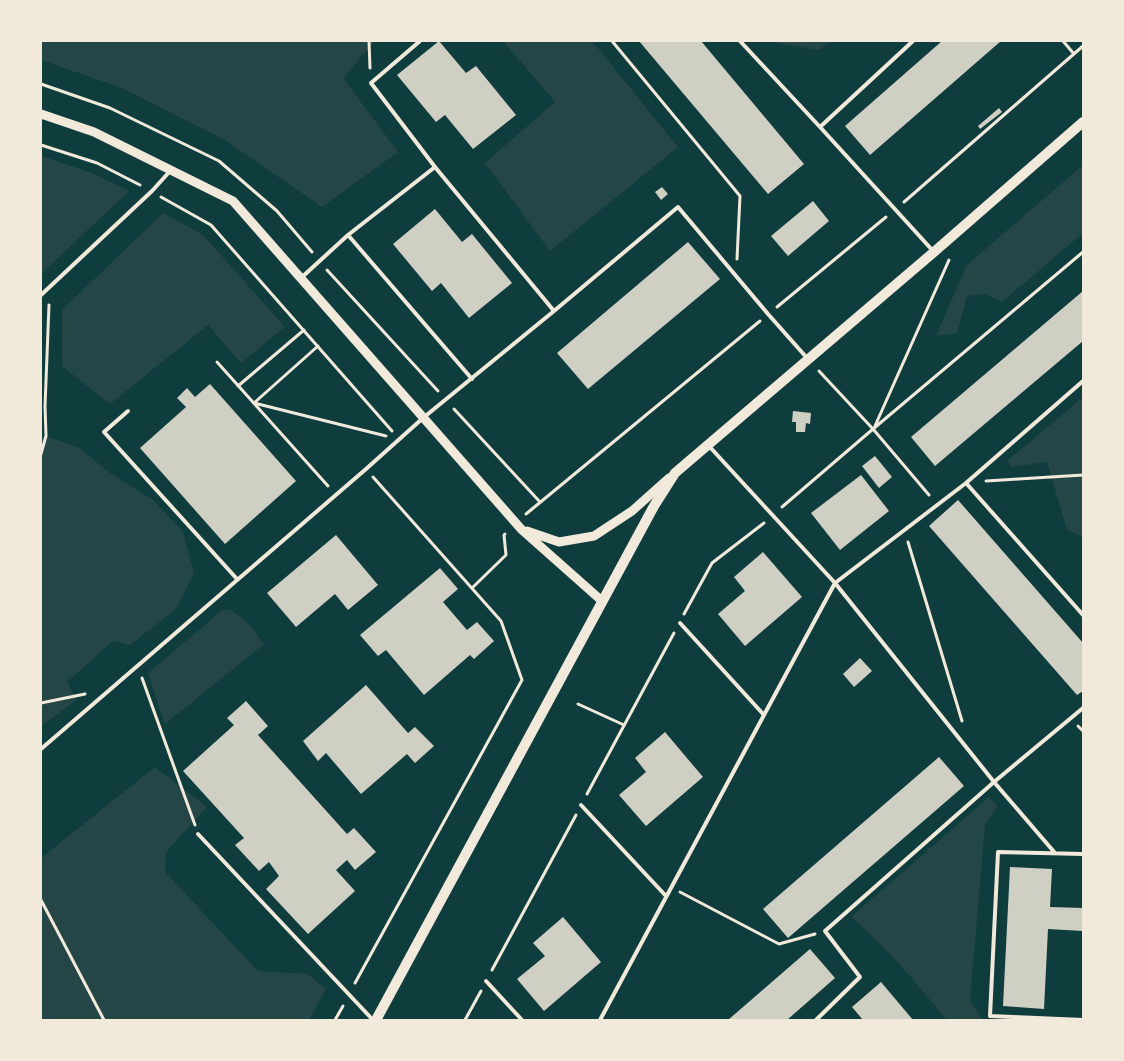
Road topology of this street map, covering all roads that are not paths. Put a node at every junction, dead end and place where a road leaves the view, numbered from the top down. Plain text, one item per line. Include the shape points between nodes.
1 (420, 41) edge
2 (740, 41) edge
3 (913, 41) edge
4 (41, 114) edge
5 (1083, 122) edge
6 (820, 127) junction
7 (435, 167) junction
8 (171, 170) junction
9 (348, 235) junction
10 (934, 252) junction
11 (301, 278) junction
12 (41, 296) edge
13 (554, 311) junction
14 (808, 360) junction
15 (472, 379) junction
16 (1083, 381) edge
17 (128, 411) dead end
18 (423, 418) junction
19 (708, 445) junction
20 (675, 474) junction
21 (966, 483) junction
22 (522, 530) junction
23 (237, 579) junction
24 (835, 583) junction
25 (602, 601) junction
26 (1083, 615) edge
27 (680, 623) road end
28 (1083, 708) edge
29 (764, 715) junction
30 (41, 749) edge
31 (994, 782) junction
32 (581, 805) road end
33 (198, 834) road end
34 (1055, 853) junction
35 (1083, 854) edge
36 (666, 896) junction
37 (486, 981) road end
38 (818, 1019) edge
39 (375, 1020) edge
40 (522, 1020) edge
41 (600, 1020) edge
42 (1083, 1020) edge

1 - 7 lane via 371,83
2 - 6 lane
3 - 6 lane
4 - 8 street via 94,132
5 - 10 main road
6 - 10 lane
7 - 9 lane
7 - 13 lane
8 - 11 street via 233,201
8 - 12 lane
9 - 11 lane
9 - 15 lane
10 - 14 main road
11 - 18 street
13 - 14 lane via 678,207
13 - 15 lane
14 - 19 main road
15 - 18 lane
16 - 21 lane
17 - 23 lane via 104,432
18 - 22 street
18 - 23 lane
19 - 20 main road
19 - 24 lane
20 - 22 street via 632,511 594,536 559,542
20 - 25 main road
21 - 24 lane
21 - 26 lane
22 - 25 street
23 - 30 lane
24 - 29 lane
24 - 31 lane
25 - 39 main road
27 - 29 lane
28 - 31 lane
29 - 36 lane
31 - 34 lane
31 - 38 lane via 825,931 860,977
32 - 36 lane
33 - 39 lane
34 - 35 lane
34 - 42 lane via 998,852 990,1016
36 - 41 lane
37 - 40 lane

